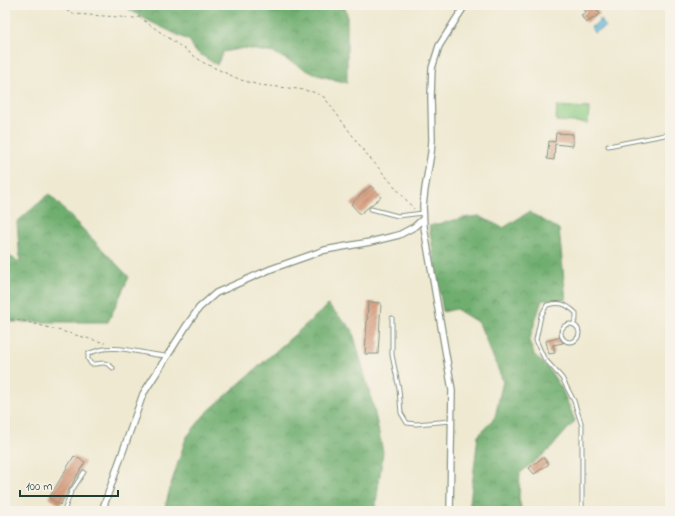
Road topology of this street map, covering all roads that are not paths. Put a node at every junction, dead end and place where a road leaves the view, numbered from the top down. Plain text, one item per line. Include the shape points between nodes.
1 (464, 5) edge
2 (670, 134) edge
3 (608, 146) dead end
4 (371, 209) dead end
5 (422, 215) junction
6 (392, 318) dead end
7 (574, 323) junction
8 (167, 356) junction
9 (112, 368) dead end
10 (452, 421) junction
11 (84, 472) dead end
12 (64, 511) edge
13 (102, 511) edge
14 (450, 511) edge
15 (587, 511) edge

1 - 5 street via 439,46 432,68 432,153
2 - 3 lane
4 - 5 lane via 398,216
5 - 8 street via 414,227 399,235 325,250 216,292 199,308
5 - 10 street via 452,390
6 - 10 lane via 392,355 402,413 408,423
7 - 7 lane via 579,328 577,340 564,340 562,328 567,323
7 - 15 lane via 576,313 568,306 558,303 547,305 541,316 536,340 544,358 562,378 574,401 582,426 582,506
8 - 9 lane via 112,348 88,354 91,364 100,362 109,364
8 - 13 street via 143,394
10 - 14 street
11 - 12 lane via 71,492

